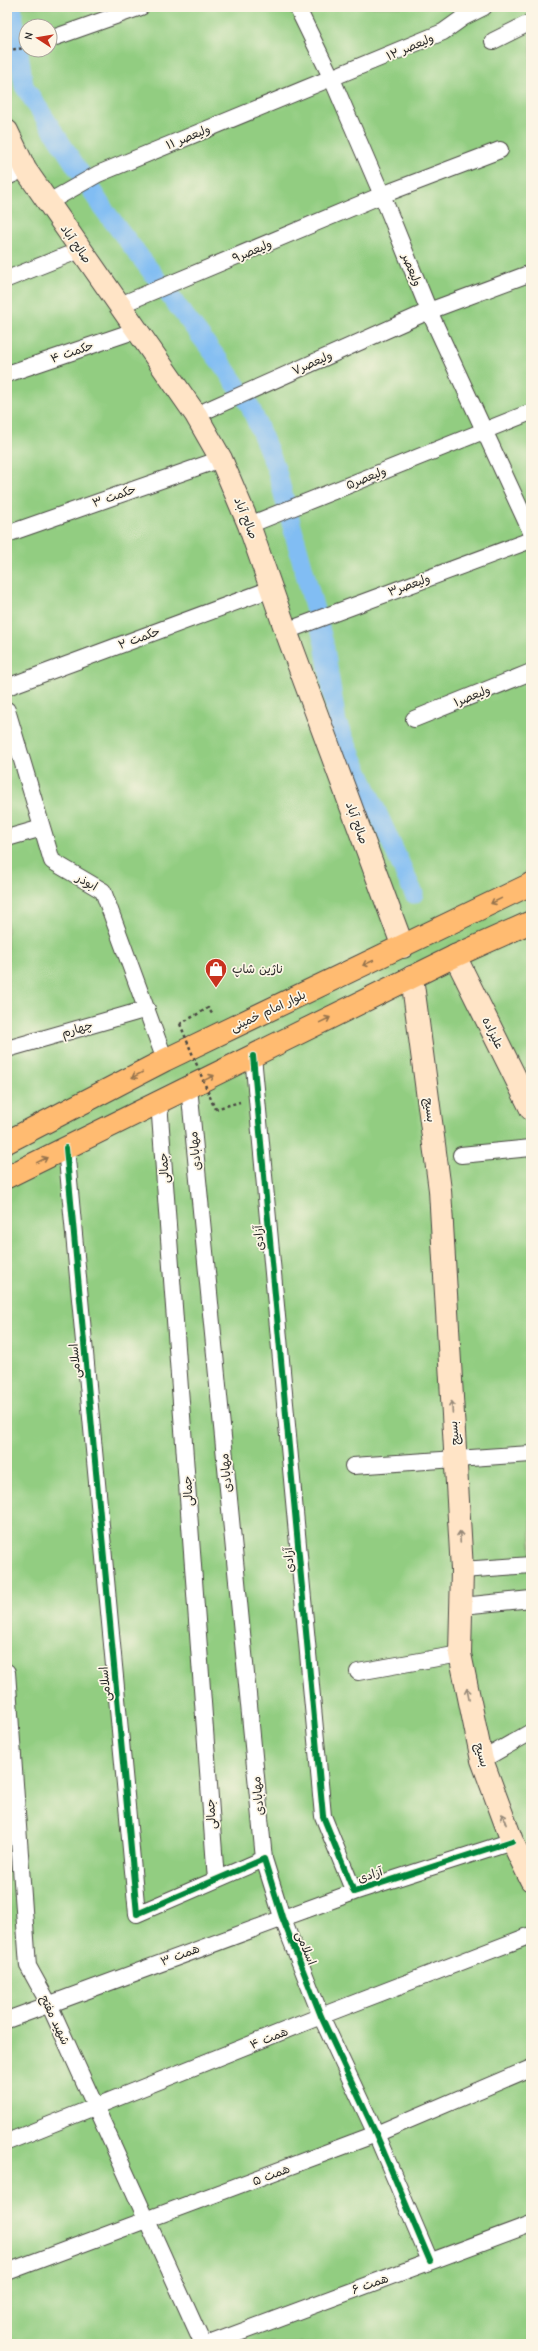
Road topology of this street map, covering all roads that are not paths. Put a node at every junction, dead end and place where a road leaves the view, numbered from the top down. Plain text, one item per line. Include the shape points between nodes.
1 (141, 7) edge
2 (297, 7) edge
3 (484, 7) edge
4 (531, 22) edge
5 (58, 36) edge
6 (493, 41) dead end
7 (332, 79) junction
8 (7, 131) edge
9 (500, 150) dead end
10 (16, 173) edge
11 (382, 195) junction
12 (48, 203) junction
13 (80, 250) junction
14 (531, 273) edge
15 (7, 279) edge
16 (120, 306) junction
17 (429, 311) junction
18 (137, 330) junction
19 (7, 374) edge
20 (531, 412) edge
21 (196, 415) junction
22 (484, 432) junction
23 (221, 459) junction
24 (249, 525) junction
25 (531, 532) edge
26 (7, 534) edge
27 (531, 540) edge
28 (271, 589) junction
29 (286, 631) junction
30 (531, 672) edge
31 (7, 687) edge
32 (7, 710) edge
33 (414, 719) dead end
34 (42, 828) junction
35 (7, 838) edge
36 (531, 884) edge
37 (531, 922) edge
38 (403, 947) junction
39 (455, 956) junction
40 (412, 977) junction
41 (147, 1009) junction
42 (7, 1049) edge
43 (253, 1056) junction
44 (165, 1060) junction
45 (189, 1087) junction
46 (160, 1102) junction
47 (531, 1109) edge
48 (7, 1142) edge
49 (66, 1148) junction
50 (531, 1148) edge
51 (461, 1155) dead end
52 (7, 1177) edge
53 (531, 1454) edge
54 (456, 1459) junction
55 (354, 1466) dead end
56 (531, 1565) edge
57 (462, 1570) junction
58 (531, 1599) edge
59 (462, 1606) junction
60 (460, 1654) junction
61 (7, 1672) edge
62 (358, 1672) dead end
63 (531, 1732) edge
64 (482, 1760) junction
65 (13, 1838) edge
66 (512, 1841) junction
67 (264, 1859) junction
68 (529, 1872) edge
69 (216, 1880) junction
70 (354, 1892) junction
71 (282, 1917) junction
72 (531, 1935) edge
73 (49, 2004) junction
74 (321, 2016) junction
75 (7, 2020) edge
76 (531, 2068) edge
77 (94, 2109) junction
78 (376, 2134) junction
79 (7, 2142) edge
80 (148, 2221) junction
81 (531, 2224) edge
82 (430, 2261) junction
83 (7, 2272) edge
84 (203, 2344) edge
85 (209, 2344) edge

1 - 5 street
2 - 7 street, ولیعصر
3 - 7 street, ولیعصر ۱۲ via 443,32
4 - 6 street
7 - 11 street, ولیعصر
7 - 12 street, ولیعصر ۱۱ via 98,174
8 - 10 street, صالح آباد
9 - 11 street, ولیعصر۹
10 - 12 street, صالح آباد
11 - 16 street, ولیعصر۹
11 - 17 street, ولیعصر
12 - 13 street, صالح آباد
13 - 15 street
13 - 16 street, صالح آباد
14 - 17 street, ولیعصر۷
16 - 18 street, صالح آباد
17 - 21 street, ولیعصر۷
17 - 22 street, ولیعصر
18 - 19 street, حکمت ۴
18 - 21 street, صالح آباد
20 - 22 street, ولیعصر۵
21 - 23 street, صالح آباد
22 - 24 street, ولیعصر۵
22 - 25 street, ولیعصر
23 - 24 street, صالح آباد
23 - 26 street, حکمت ۳
24 - 28 street, صالح آباد
27 - 29 street, ولیعصر۳
28 - 29 street, صالح آباد
28 - 31 street, حکمت ۲
29 - 38 street, صالح آباد
30 - 33 street, ولیعصر۱
32 - 34 street, ابوذر
34 - 35 street
34 - 41 street, ابوذر via 52,861 103,891
36 -> 38 main road, بلوار امام خمینی
37 - 39 main road
38 -> 44 main road, بلوار امام خمینی
39 - 40 main road
39 - 47 street, علیزاده
43 -> 40 main road
54 -> 40 street, بسیج via 440,1190
41 - 42 street, چهارم
41 - 44 street, ابوذر
45 -> 43 main road
43 - 70 street, آزادی via 323,1816
44 -> 48 main road, بلوار امام خمینی
45 - 46 main road
45 - 67 street, مهابادی
46 - 49 main road
46 - 69 street, جمالی
52 -> 49 main road
49 - 69 street, اسلامی via 137,1914
50 - 51 street
53 - 54 street
54 - 55 street
57 -> 54 street, بسیج
56 - 57 street
57 - 59 street, بسیج
58 - 59 street
59 - 60 street, بسیج
60 - 62 street
64 -> 60 street, بسیج
61 - 65 street, شهید مفتح
63 - 64 street
66 -> 64 street, بسیج
65 - 73 street, شهید مفتح via 28,1966
66 - 68 street, بسیج
66 - 70 street, آزادی
67 - 69 street, اسلامی
67 - 71 street, اسلامی
70 - 71 street, همت ۳
71 - 73 street, همت ۳
71 - 74 street, اسلامی
72 - 74 street, همت ۴
73 - 75 street, همت ۳
73 - 77 street, شهید مفتح
74 - 77 street, همت ۴
74 - 78 street, اسلامی
76 - 78 street, همت ۵
77 - 79 street, همت ۴
77 - 80 street, شهید مفتح
78 - 80 street, همت ۵
78 - 82 street, اسلامی
80 - 83 street, همت ۵
80 - 84 street, شهید مفتح
81 - 82 street, همت ۶
82 - 85 street, همت ۶

